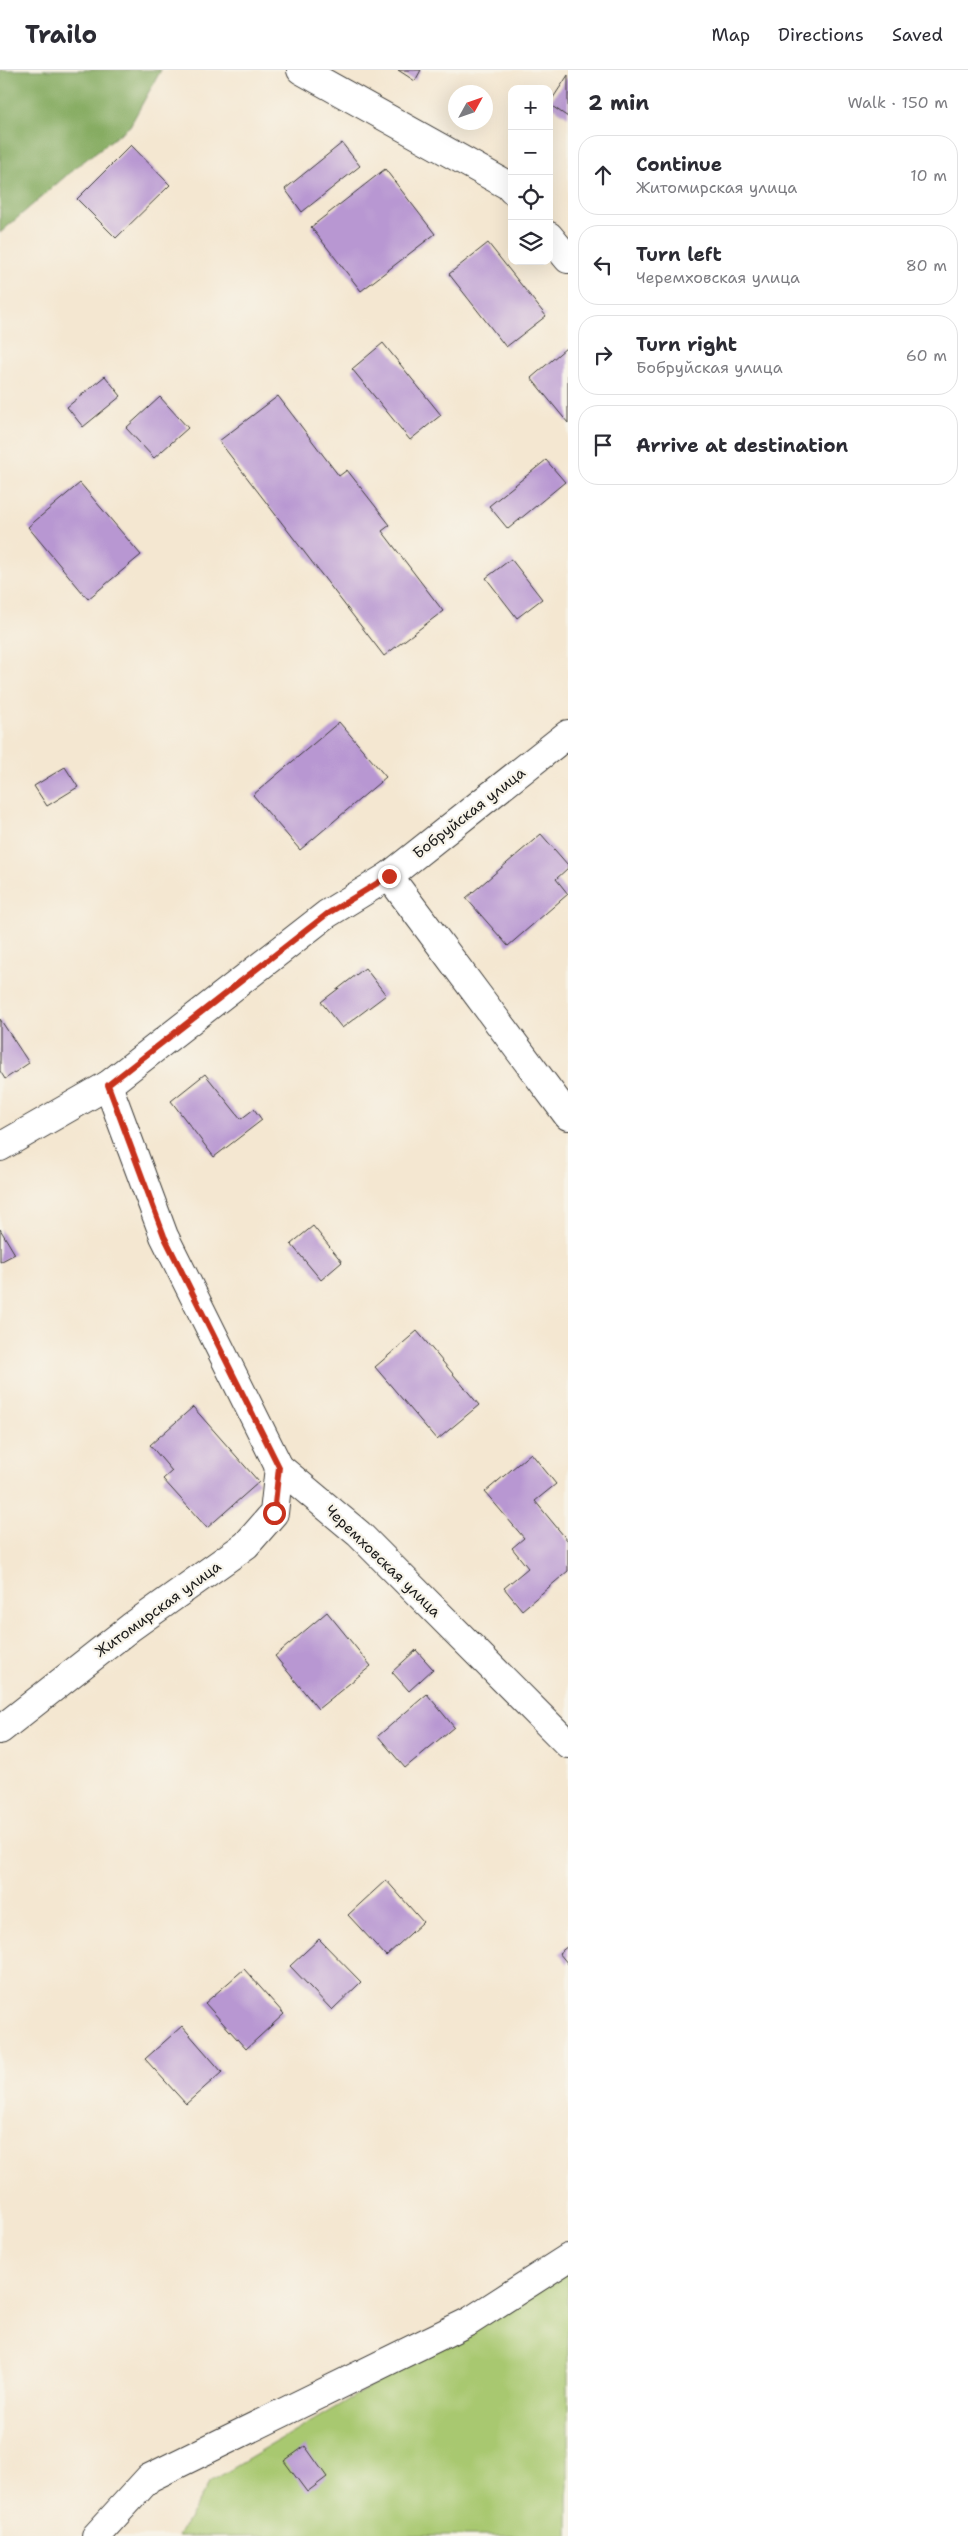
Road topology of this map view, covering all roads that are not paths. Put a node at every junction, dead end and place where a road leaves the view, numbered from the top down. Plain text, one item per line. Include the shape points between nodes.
1 (301, 70) edge
2 (508, 185) edge
3 (553, 241) edge
4 (568, 259) edge
5 (568, 734) edge
6 (389, 876) junction
7 (108, 1085) junction
8 (568, 1116) edge
9 (0, 1148) edge
10 (279, 1467) junction
11 (0, 1730) edge
12 (568, 1744) edge
13 (568, 2258) edge
14 (96, 2536) edge

1 - 2 street
3 - 4 street
5 - 6 street, Бобруйская улица
6 - 7 street, Бобруйская улица via 327,914
6 - 8 street
7 - 9 street, Бобруйская улица
7 - 10 street, Черемховская улица via 164,1236
10 - 11 street, Житомирская улица via 274,1513 246,1545 131,1626
10 - 12 street, Черемховская улица via 359,1534
13 - 14 street via 470,2321 149,2478

